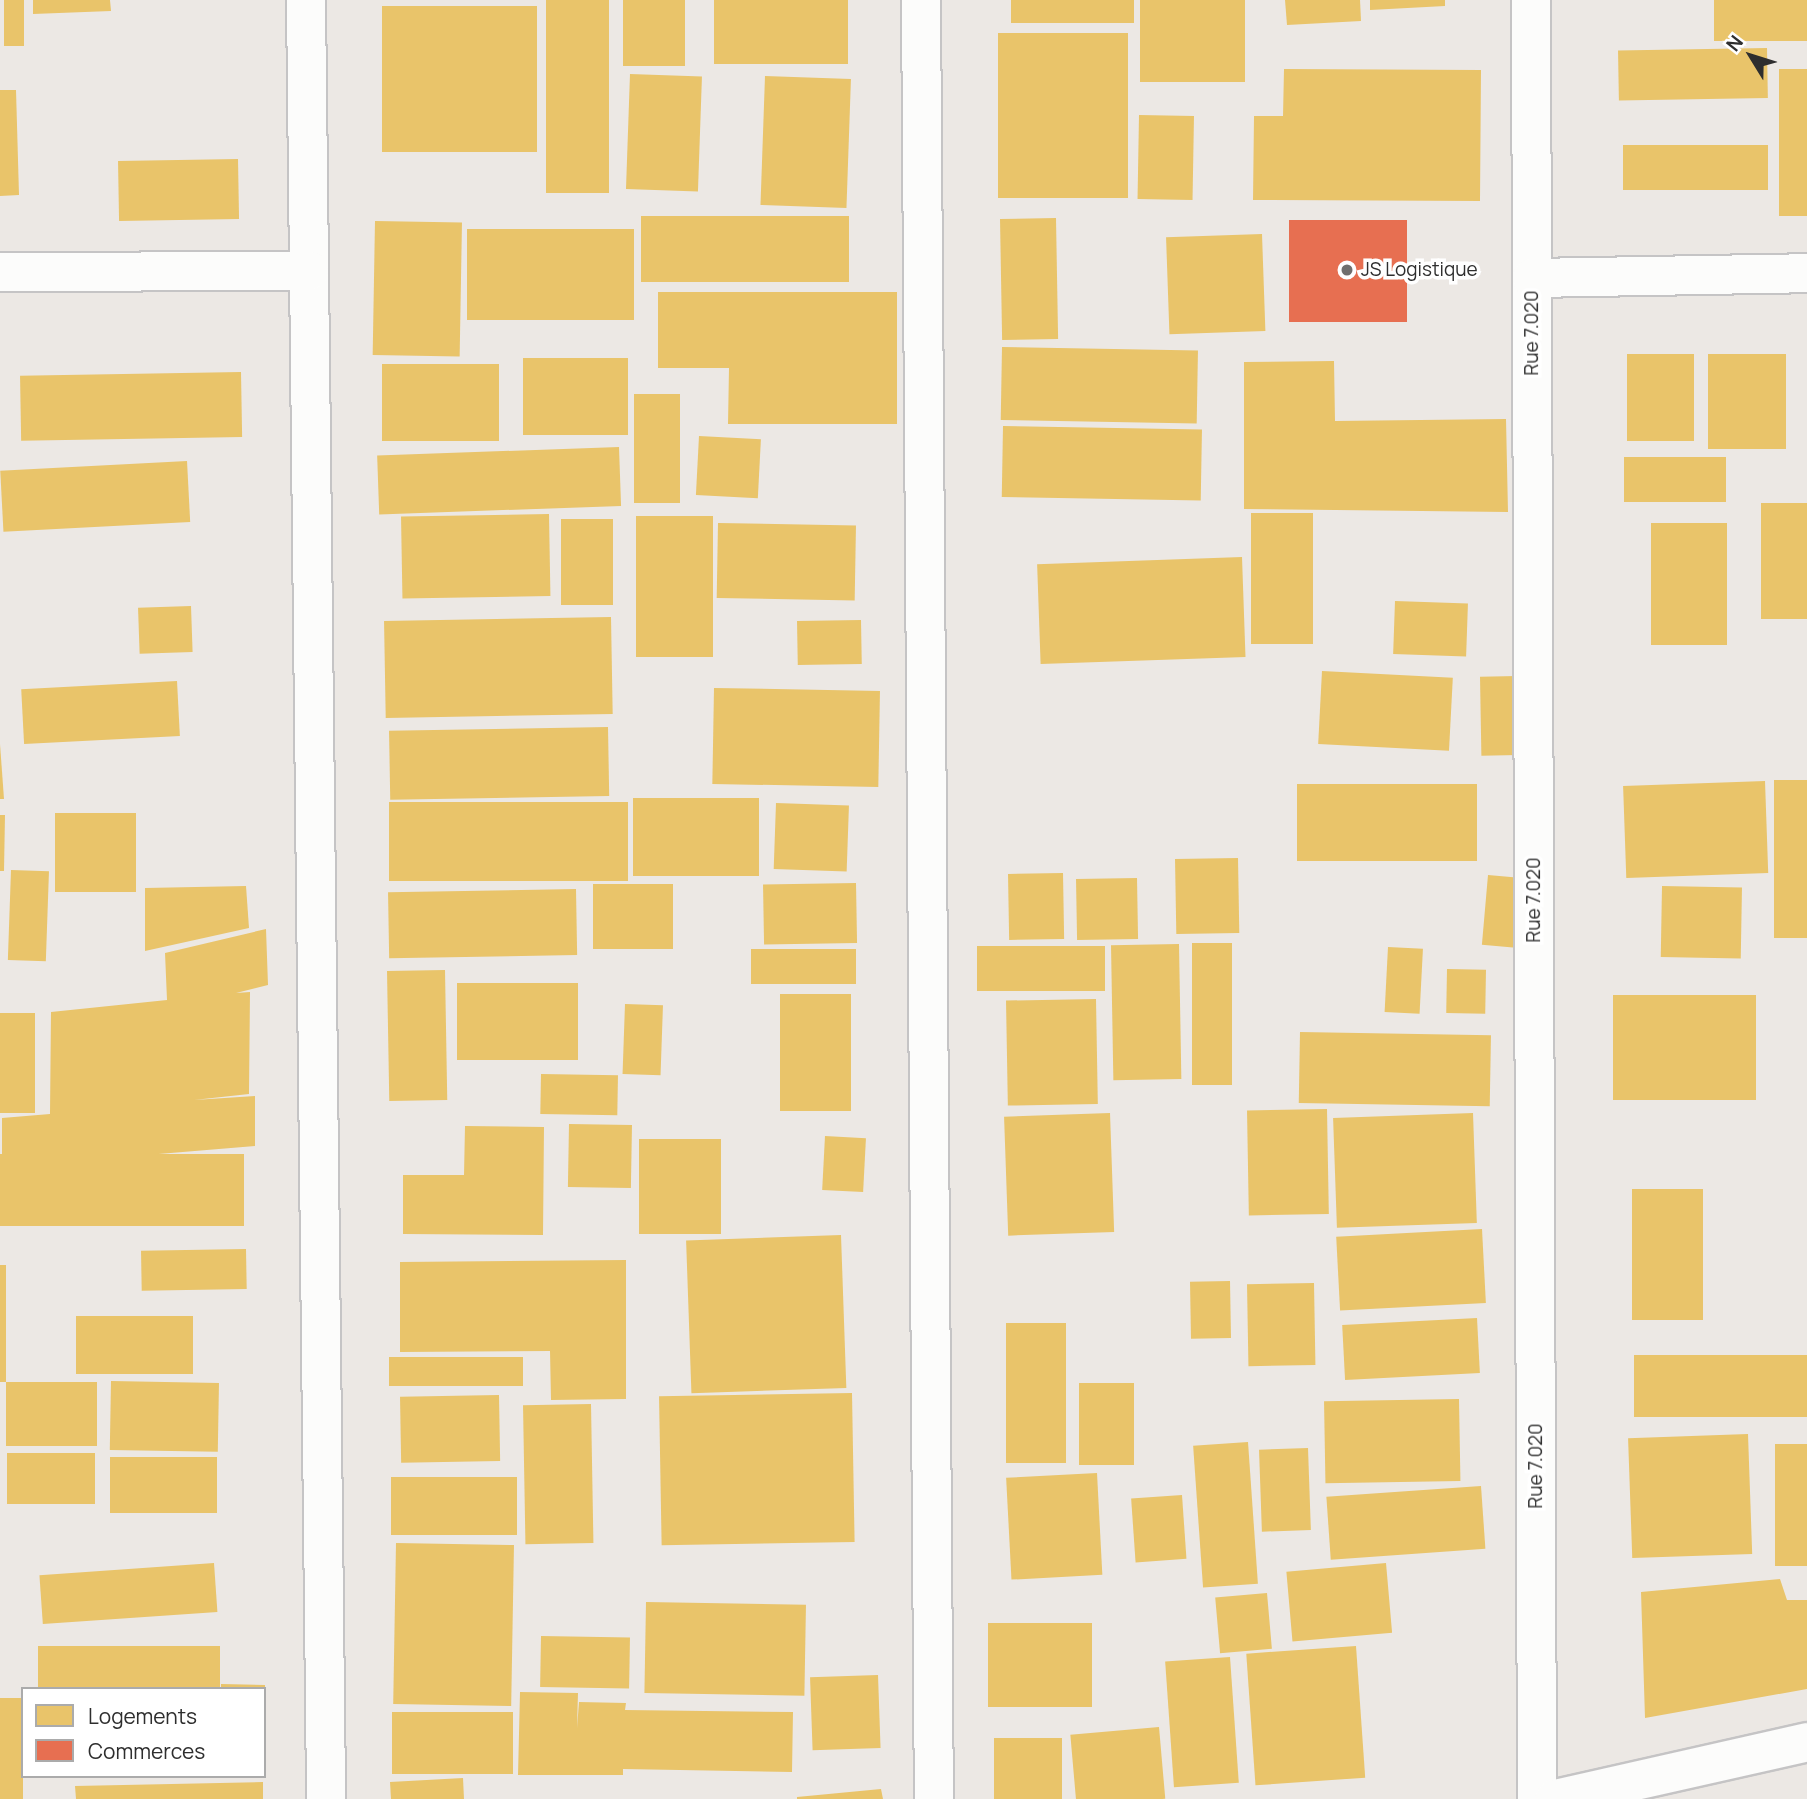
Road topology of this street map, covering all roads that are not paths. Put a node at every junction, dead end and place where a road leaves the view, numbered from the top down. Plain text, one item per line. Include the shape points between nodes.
1 (306, 0) edge
2 (921, 0) edge
3 (1531, 0) edge
4 (309, 271) junction
5 (0, 272) edge
6 (1807, 273) edge
7 (1532, 278) junction
8 (1807, 1742) edge
9 (326, 1799) edge
10 (934, 1799) edge
11 (1538, 1799) edge
12 (1555, 1799) edge

1 - 4 street
2 - 10 street
3 - 7 street, Rue 7.020
4 - 5 street
4 - 9 street
6 - 7 street
7 - 11 street, Rue 7.020
8 - 12 street

